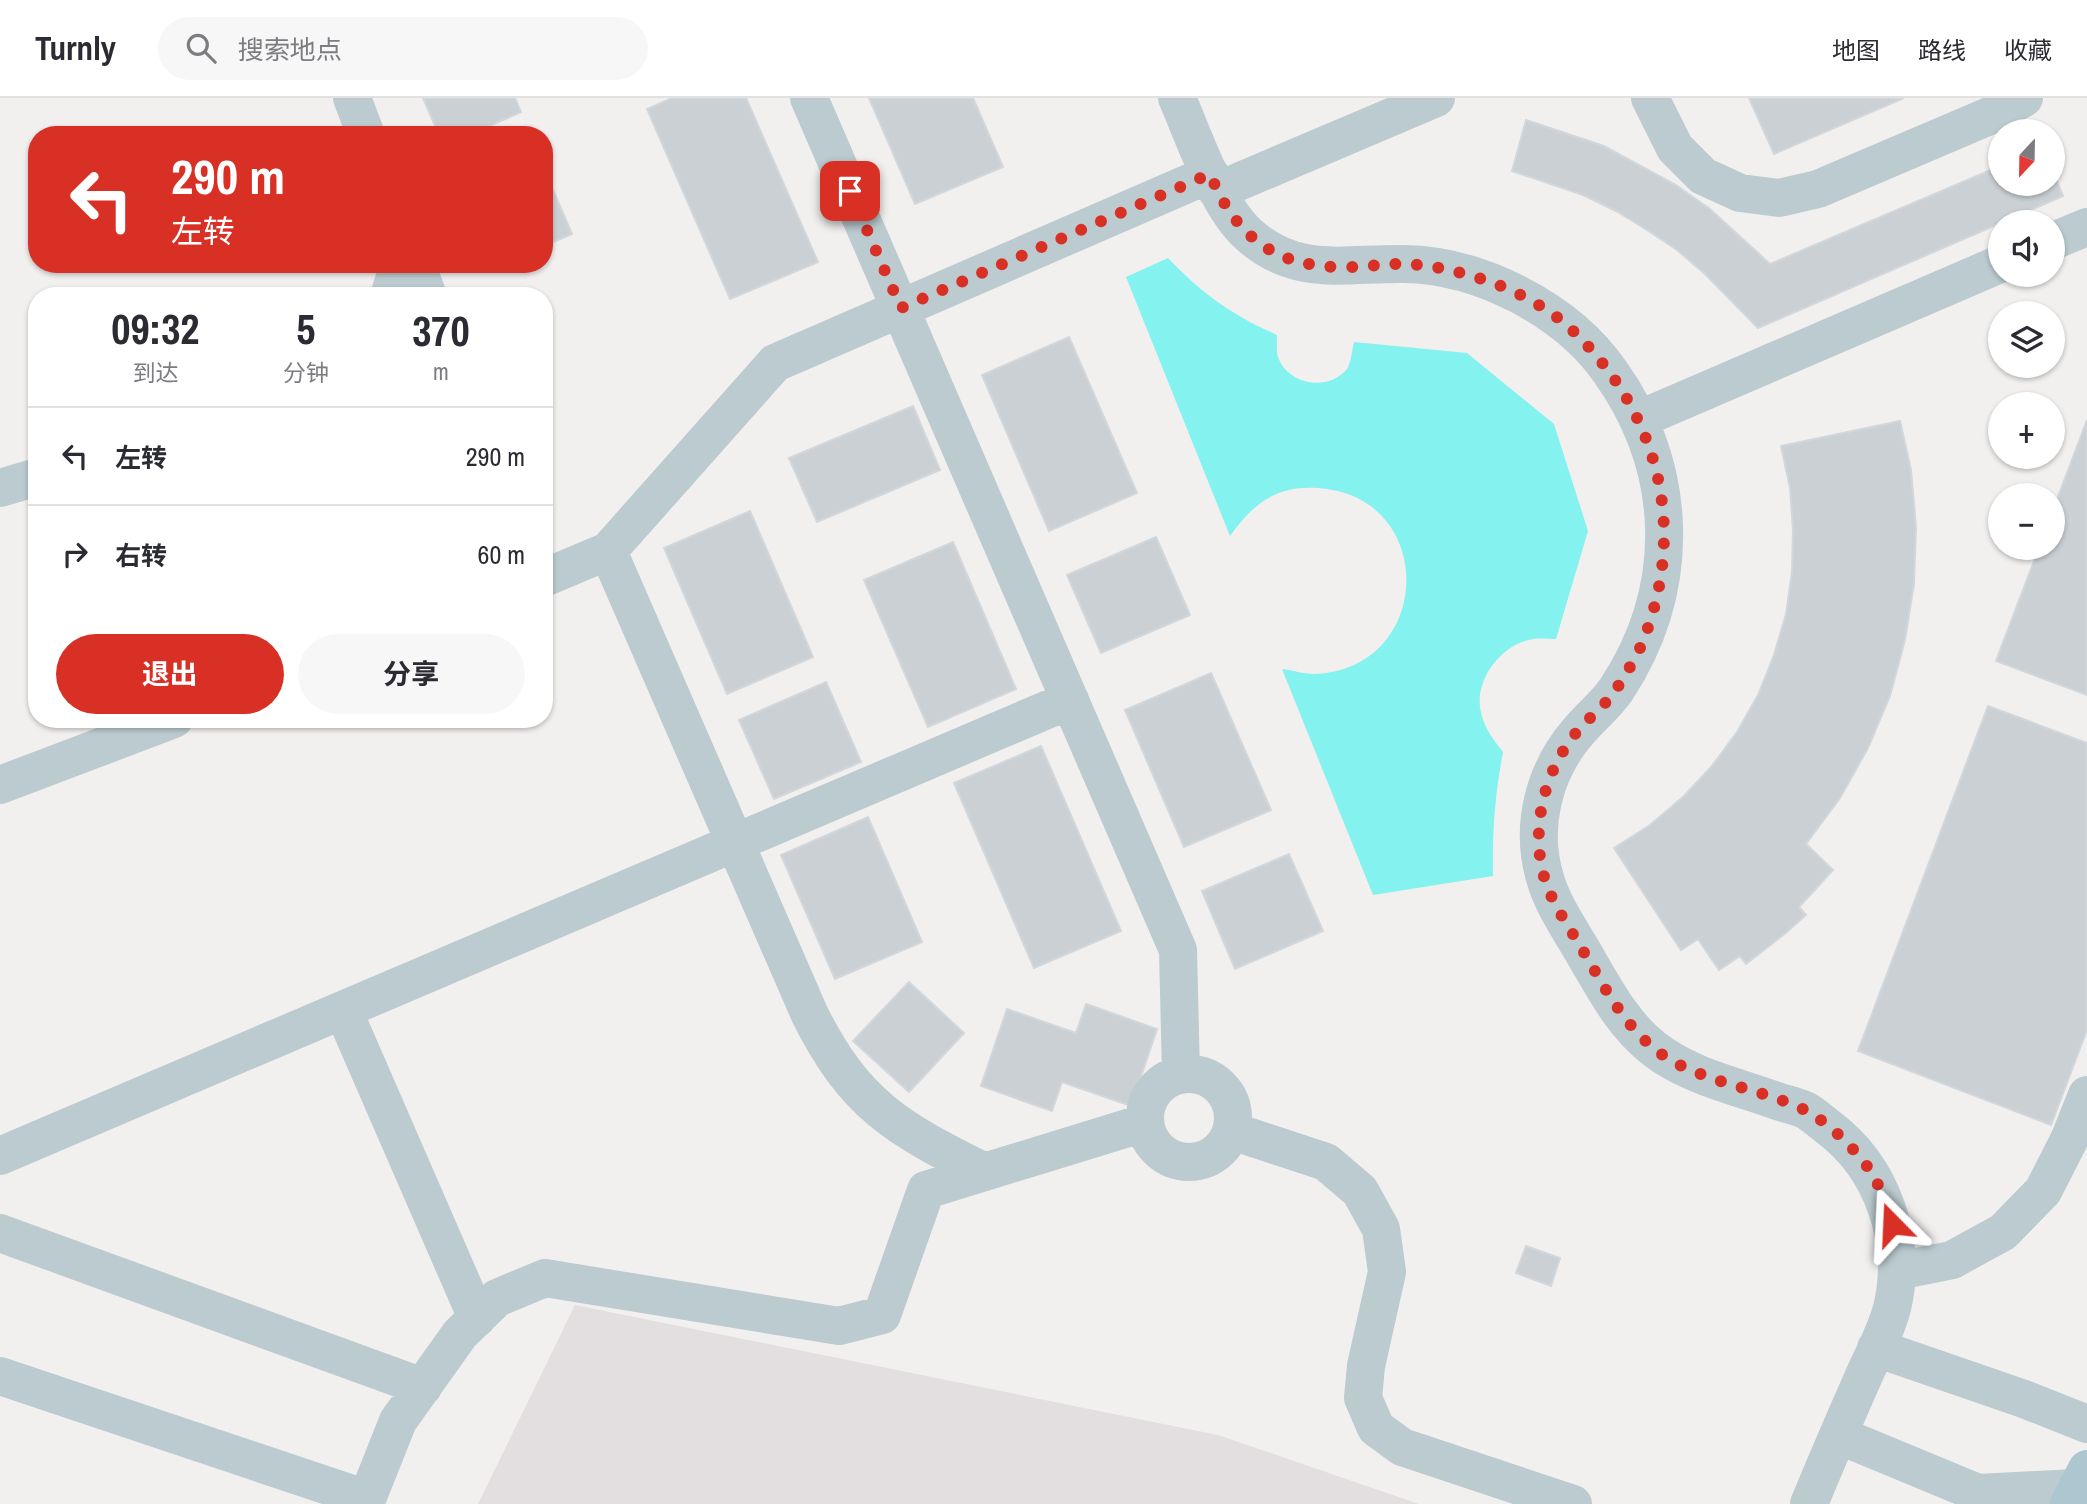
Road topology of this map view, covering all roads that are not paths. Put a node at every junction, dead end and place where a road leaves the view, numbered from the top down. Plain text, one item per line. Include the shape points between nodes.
1 (352, 98) edge
2 (808, 98) edge
3 (1177, 98) edge
4 (1436, 98) edge
5 (1650, 98) edge
6 (2024, 98) edge
7 (363, 126) edge
8 (1214, 182) junction
9 (2087, 228) edge
10 (2065, 237) edge
11 (1988, 269) edge
12 (901, 308) junction
13 (1640, 419) junction
14 (28, 480) edge
15 (0, 488) edge
16 (608, 551) junction
17 (553, 574) edge
18 (1070, 700) junction
19 (150, 728) edge
20 (0, 785) edge
21 (735, 843) junction
22 (343, 1010) junction
23 (1181, 1074) junction
24 (2087, 1095) edge
25 (1144, 1122) junction
26 (1232, 1131) junction
27 (0, 1156) edge
28 (985, 1172) junction
29 (0, 1233) edge
30 (1897, 1271) junction
31 (477, 1318) junction
32 (1876, 1348) junction
33 (0, 1376) edge
34 (423, 1387) junction
35 (2087, 1424) edge
36 (1838, 1435) junction
37 (2078, 1487) edge
38 (1573, 1504) edge
39 (1809, 1504) edge

1 - 7 street
2 - 12 street
3 - 8 street
4 - 8 street
5 - 6 street via 1675,148 1703,176 1740,193 1779,198 1818,190
8 - 12 street
8 - 13 street via 1224,207 1248,234 1278,255 1312,266 1406,264 1465,273 1519,294 1568,327 1609,369
9 - 10 street
11 - 13 street
12 - 16 street via 775,363
12 - 18 street
13 - 30 street via 1659,474 1666,531 1660,588 1643,643 1614,693 1574,736 1545,790 1539,851 1545,881 1618,1011 1652,1048 1695,1072 1806,1111 1845,1140 1875,1178 1892,1224
14 - 15 street
16 - 17 street
16 - 21 street
18 - 21 street
18 - 23 street via 1178,950
19 - 20 street
21 - 22 street
21 - 28 street via 810,1015 845,1075 895,1124
22 - 27 street
22 - 31 street
23 - 25 street via 1153,1091
23 - 26 street via 1210,1079 1222,1089 1234,1116
24 - 30 street via 2043,1191 2003,1232 1952,1260
25 - 26 street via 1158,1150 1186,1163 1214,1155
25 - 28 street
26 - 38 street via 1326,1162 1360,1191 1381,1229 1387,1272 1363,1398 1376,1428 1402,1447
28 - 31 street via 926,1190 882,1315 839,1326 545,1278 497,1298
29 - 34 street
30 - 32 street via 1891,1311
31 - 34 street via 460,1334
32 - 35 street
32 - 36 street
33 - 34 street via 367,1499 398,1421
36 - 37 street via 1978,1493
36 - 39 street

